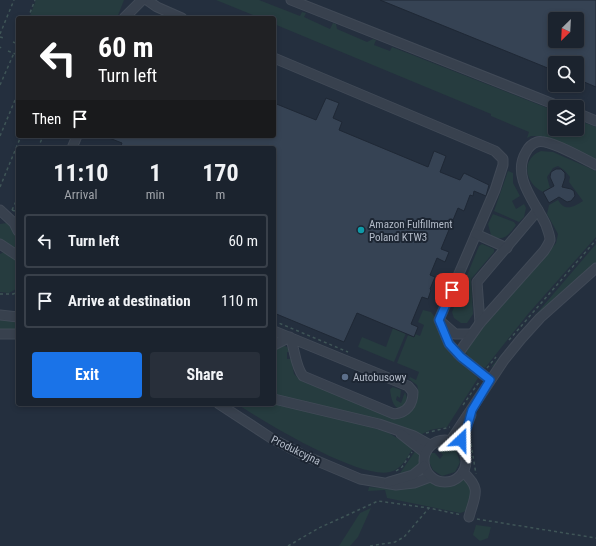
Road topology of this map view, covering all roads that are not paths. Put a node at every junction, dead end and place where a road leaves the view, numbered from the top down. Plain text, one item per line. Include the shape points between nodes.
1 (142, 0) edge
2 (147, 0) edge
3 (291, 0) edge
4 (126, 16) edge
5 (177, 16) edge
6 (276, 59) edge
7 (548, 102) edge
8 (584, 116) edge
9 (596, 121) edge
10 (596, 164) edge
11 (538, 210) junction
12 (4, 213) edge
13 (16, 222) edge
14 (476, 234) junction
15 (0, 244) edge
16 (507, 248) junction
17 (16, 255) edge
18 (596, 268) edge
19 (0, 315) edge
20 (16, 317) edge
21 (439, 320) junction
22 (480, 323) junction
23 (276, 332) edge
24 (0, 334) edge
25 (16, 334) edge
26 (470, 334) junction
27 (290, 337) junction
28 (276, 344) edge
29 (458, 354) junction
30 (490, 380) junction
31 (276, 399) edge
32 (222, 406) edge
33 (461, 432) junction
34 (451, 440) junction
35 (459, 445) junction
36 (427, 449) junction
37 (424, 466) junction
38 (463, 472) junction
39 (430, 477) junction
40 (380, 484) junction
41 (469, 517) road end

1 - 4 street
2 - 5 street
3 - 7 street
6 - 14 street via 495,151 503,159 503,165
8 - 9 street
10 - 11 street via 548,142 538,141 529,146 522,158 520,169 522,179
11 - 16 street
11 - 22 street via 550,240 544,251
12 - 13 street
14 - 16 street
14 - 21 street
15 - 17 street
16 - 22 street via 477,282
18 - 30 street via 520,339
19 - 20 street
21 - 26 street via 455,334
21 - 29 street via 449,344
22 - 26 street
23 - 27 street
24 - 25 street
26 - 29 street
27 - 27 street via 295,349 298,371 303,376 394,414 406,410 412,403 413,392 408,386
27 - 28 street
29 - 30 street
30 - 33 street
31 - 36 street via 369,422 414,436
32 - 40 street, Produkcyjna via 270,438 303,455 360,479
33 - 34 street
33 - 35 street
34 - 35 street
34 - 36 street via 441,440
35 - 38 street via 466,458
36 - 37 street
37 - 39 street
37 - 40 street, Produkcyjna via 412,475
38 - 39 street via 458,478 445,482
38 - 41 street via 474,482 476,490
39 - 40 street, Produkcyjna via 406,485

